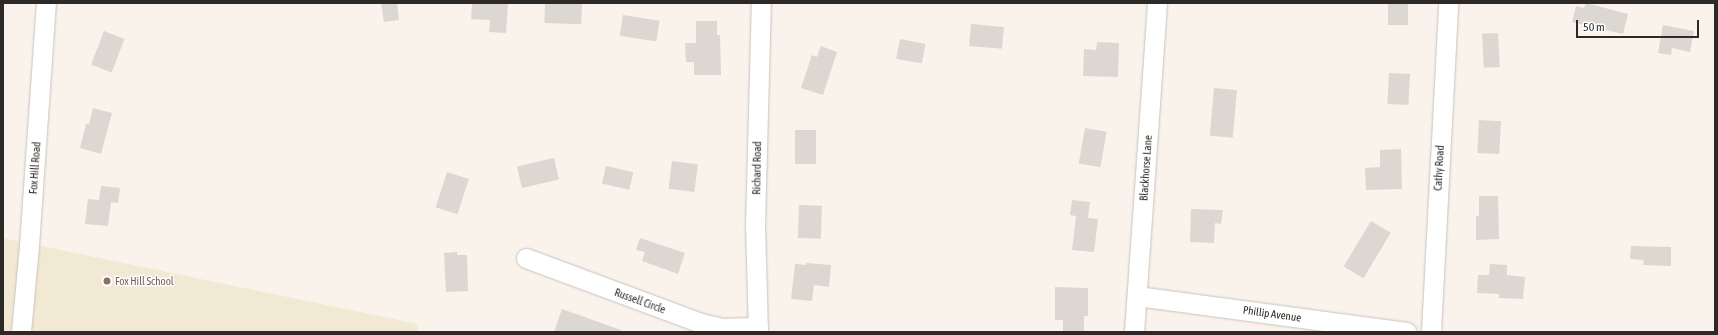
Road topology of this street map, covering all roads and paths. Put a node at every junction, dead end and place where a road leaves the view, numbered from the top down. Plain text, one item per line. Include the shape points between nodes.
1 (46, 3) edge
2 (761, 3) edge
3 (1150, 3) edge
4 (1157, 3) edge
5 (1448, 3) edge
6 (526, 258) dead end
7 (1137, 296) junction
8 (758, 330) edge
9 (21, 332) edge
10 (1134, 332) edge
11 (1407, 332) edge
12 (1431, 332) edge

1 - 9 street, Fox Hill Road
2 - 8 street, Richard Road via 755,226
3 - 4 street
4 - 7 street, Blackhorse Lane
5 - 12 street, Cathy Road
6 - 8 street, Russell Circle via 713,327
7 - 10 street, Blackhorse Lane
7 - 11 street, Phillip Avenue

